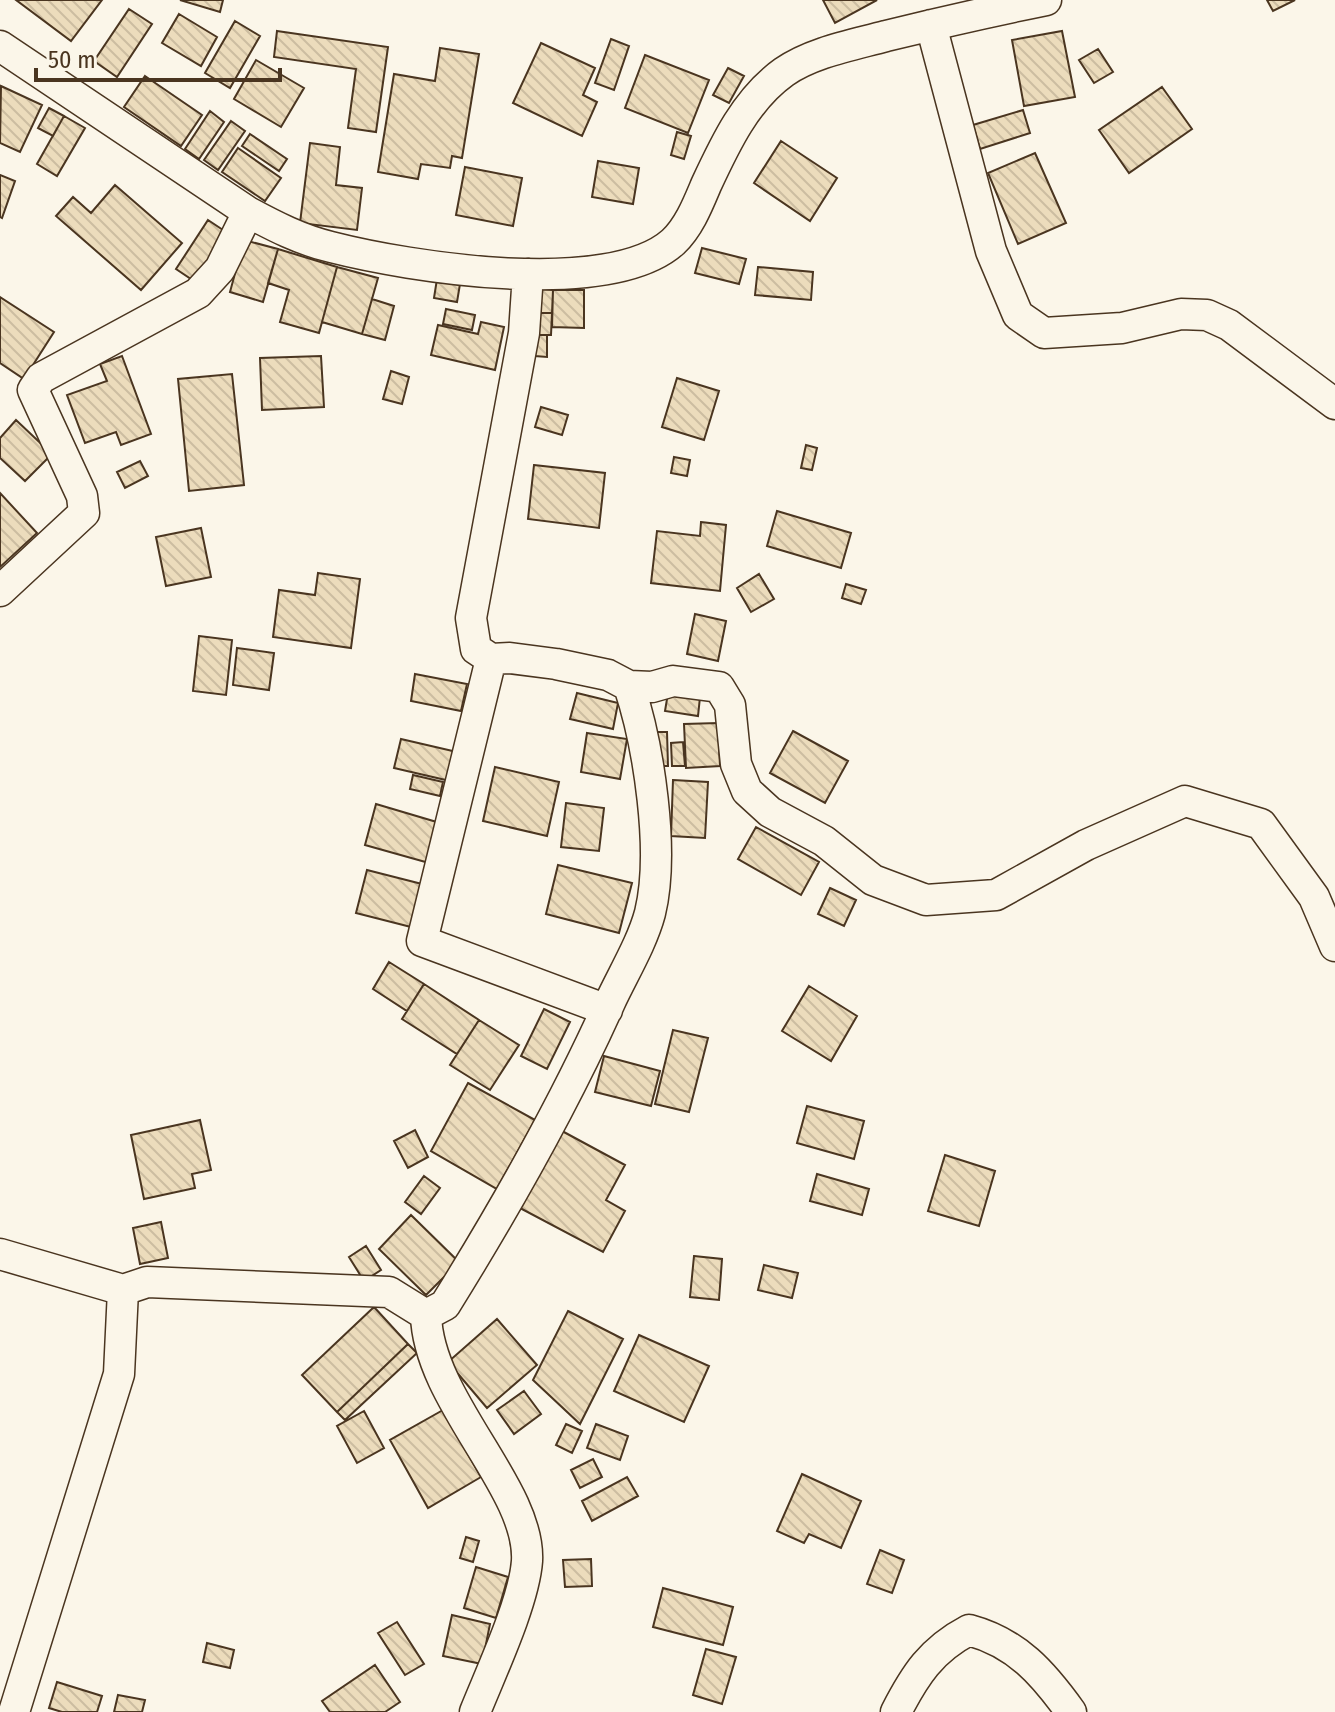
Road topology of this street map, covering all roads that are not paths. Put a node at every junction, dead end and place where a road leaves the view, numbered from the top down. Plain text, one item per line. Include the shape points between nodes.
1 (1046, 0) edge
2 (1002, 5) edge
3 (931, 25) junction
4 (0, 46) edge
5 (248, 212) junction
6 (528, 274) junction
7 (1335, 404) edge
8 (0, 591) edge
9 (491, 659) junction
10 (629, 686) junction
11 (1335, 946) edge
12 (607, 1010) junction
13 (0, 1254) edge
14 (123, 1290) junction
15 (426, 1315) junction
16 (14, 1712) edge
17 (475, 1712) edge
18 (896, 1712) edge
19 (1071, 1712) edge

1 - 2 street
2 - 3 street
3 - 6 street via 809,59 768,83 742,116 693,214 674,241 651,257 623,268
3 - 7 street via 991,251 1018,315 1044,333 1207,315 1229,325
4 - 5 street
5 - 6 street via 330,247 436,266
5 - 8 street via 220,269 198,293 41,378 33,390 82,496 84,513
6 - 9 street via 524,333 471,618 476,649
9 - 10 street via 556,664 608,675
9 - 12 street via 422,941
10 - 11 street via 673,681 719,687 730,705 736,764 747,791 873,880 926,900 996,895 1086,845 1185,801 1261,824 1314,897
10 - 12 street via 643,734 657,868 649,915
12 - 15 street via 510,1199 445,1305
13 - 14 street
14 - 15 street via 147,1282 389,1292
14 - 16 street via 119,1374
15 - 17 street via 426,1338 441,1377 509,1499 527,1560
18 - 19 street via 942,1644 969,1630 1023,1655

